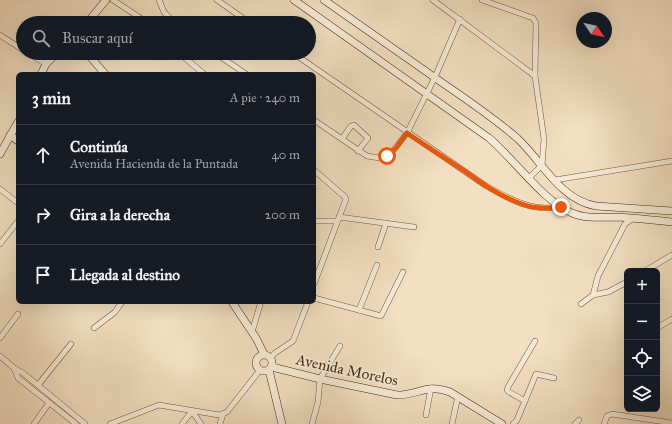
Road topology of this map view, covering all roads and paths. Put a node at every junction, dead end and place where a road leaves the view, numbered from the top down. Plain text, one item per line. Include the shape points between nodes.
1 (106, 0) edge
2 (113, 0) edge
3 (159, 0) edge
4 (217, 0) edge
5 (294, 0) edge
6 (324, 0) edge
7 (433, 0) edge
8 (482, 0) edge
9 (93, 16) edge
10 (137, 16) edge
11 (168, 16) edge
12 (240, 16) edge
13 (460, 19) junction
14 (0, 36) edge
15 (16, 46) edge
16 (39, 60) edge
17 (50, 60) edge
18 (93, 60) edge
19 (187, 60) edge
20 (226, 60) edge
21 (303, 60) edge
22 (46, 64) junction
23 (42, 72) edge
24 (103, 72) edge
25 (202, 72) edge
26 (243, 72) edge
27 (535, 76) junction
28 (435, 77) junction
29 (427, 93) junction
30 (316, 121) edge
31 (16, 125) edge
32 (407, 133) junction
33 (10, 135) junction
34 (342, 139) junction
35 (16, 140) edge
36 (358, 151) junction
37 (0, 154) edge
38 (672, 161) edge
39 (542, 165) junction
40 (316, 172) edge
41 (529, 178) junction
42 (555, 180) junction
43 (0, 189) edge
44 (16, 201) edge
45 (561, 207) junction
46 (672, 211) edge
47 (633, 218) junction
48 (338, 219) junction
49 (316, 220) edge
50 (672, 222) edge
51 (386, 223) junction
52 (16, 224) edge
53 (414, 227) dead end
54 (0, 244) edge
55 (378, 247) dead end
56 (672, 255) edge
57 (377, 265) dead end
58 (650, 268) edge
59 (403, 272) dead end
60 (316, 279) edge
61 (624, 284) edge
62 (593, 294) junction
63 (316, 299) edge
64 (121, 304) edge
65 (233, 304) edge
66 (307, 304) edge
67 (581, 304) dead end
68 (260, 305) dead end
69 (359, 310) junction
70 (18, 314) dead end
71 (672, 319) edge
72 (660, 326) edge
73 (94, 328) dead end
74 (252, 332) junction
75 (0, 338) edge
76 (535, 341) dead end
77 (71, 344) dead end
78 (340, 346) dead end
79 (0, 356) edge
80 (265, 356) junction
81 (14, 368) junction
82 (268, 371) junction
83 (554, 378) dead end
84 (320, 379) junction
85 (38, 385) junction
86 (431, 388) junction
87 (458, 396) junction
88 (525, 401) junction
89 (49, 403) junction
90 (62, 405) junction
91 (58, 410) junction
92 (192, 411) junction
93 (223, 414) junction
94 (426, 415) dead end
95 (672, 423) edge
96 (34, 424) edge
97 (76, 424) edge
98 (85, 424) edge
99 (110, 424) edge
100 (182, 424) edge
101 (202, 424) edge
102 (220, 424) edge
103 (282, 424) edge
104 (312, 424) edge
105 (452, 424) edge
106 (502, 424) edge
107 (513, 424) edge
108 (604, 424) edge

1 - 9 main road
2 - 10 street
3 - 11 street
4 - 12 street
5 - 29 main road
6 - 28 main road
7 - 13 street
8 - 27 street via 533,18 536,23
13 - 27 street
13 - 28 street
14 - 15 street
16 - 22 street
17 - 22 main road
18 - 24 main road
19 - 25 street
20 - 26 street
21 - 32 street
22 - 23 main road
27 - 39 street via 544,140
28 - 29 street
28 - 39 main road via 502,124
29 - 32 street
29 - 41 main road via 499,146
30 - 34 street
31 - 33 main road
32 - 36 street via 387,156 373,158
32 - 45 street via 503,196 534,208
33 - 35 main road
33 - 37 main road
34 - 36 street
34 - 36 street via 354,125 368,138
38 - 42 street
39 - 41 street
39 - 42 main road
40 - 48 street via 345,197 346,201
41 - 45 main road
42 - 46 main road via 566,192 587,204
43 - 44 street
45 - 47 main road via 582,216
47 - 50 main road
47 - 62 street via 625,224 598,276
48 - 49 street
48 - 51 street
48 - 60 street
51 - 53 street
51 - 55 street
52 - 54 street
56 - 58 street
57 - 69 street
59 - 69 street via 381,316
61 - 62 street via 608,292
62 - 67 street
63 - 69 street
64 - 73 street via 115,312
65 - 74 main road
66 - 80 street via 293,341
68 - 74 street
70 - 75 street
71 - 72 street
74 - 80 main road
76 - 88 street via 507,390
77 - 85 street
78 - 84 street
79 - 81 street
80 - 82 main road via 273,361
80 - 82 main road via 257,359 256,364
81 - 85 street
81 - 89 street via 18,378
82 - 84 main road, Avenida Morelos via 276,368
82 - 93 street
82 - 103 main road
83 - 88 street via 536,374
84 - 86 main road, Avenida Morelos via 397,395
84 - 104 street via 318,402
85 - 90 street
86 - 87 main road, Avenida Morelos via 441,388
86 - 94 street
87 - 105 street
87 - 106 main road, Avenida Morelos
88 - 107 street
89 - 91 street
89 - 96 street
90 - 91 street
90 - 98 street
91 - 97 street
92 - 93 street
92 - 99 street via 159,405
92 - 100 street
92 - 101 street
93 - 102 street
95 - 108 street via 612,414 607,416

